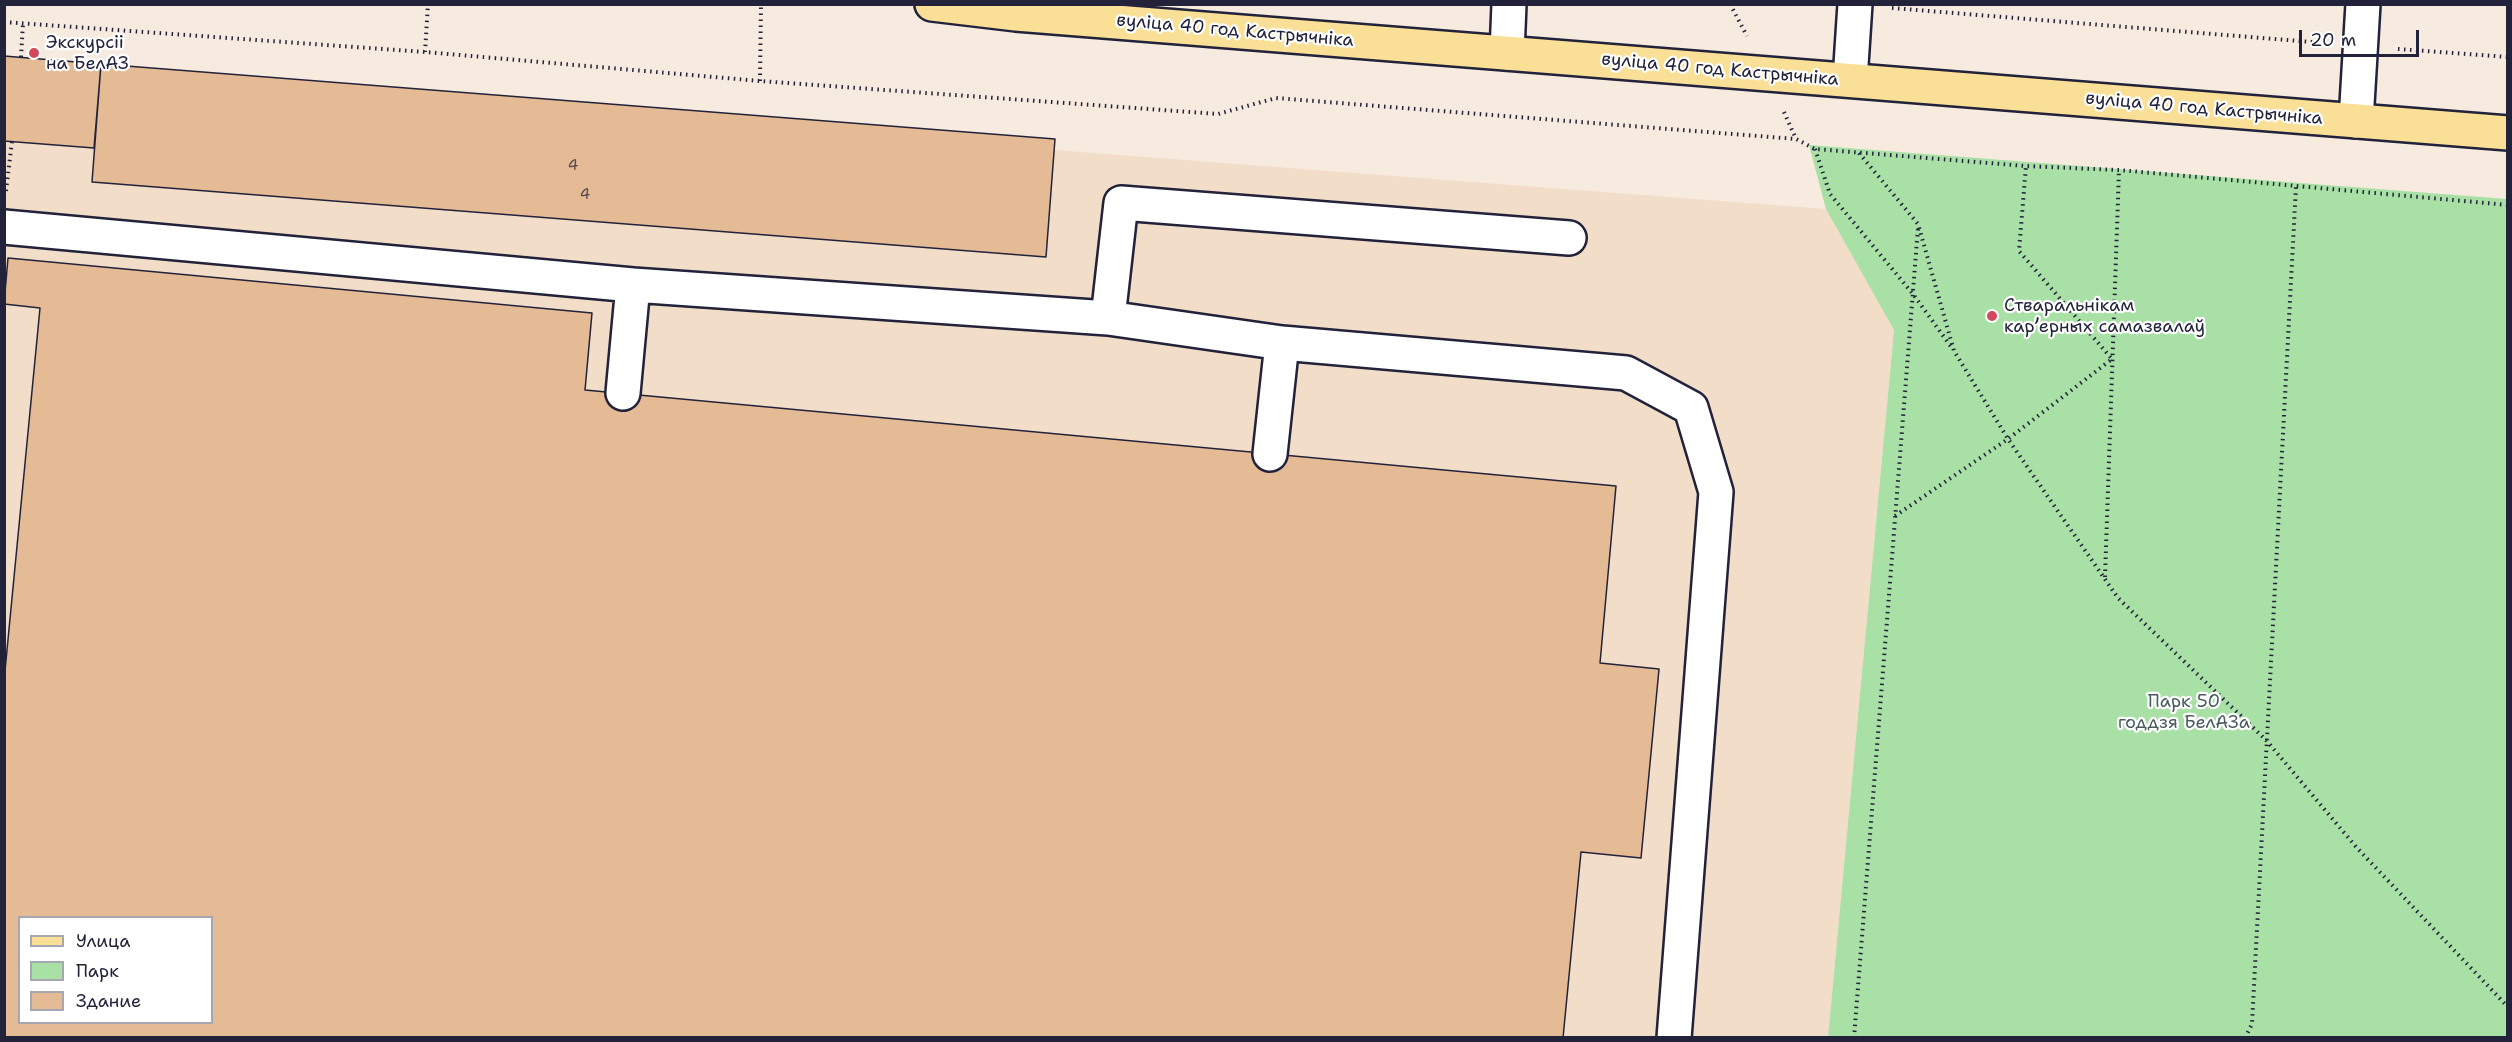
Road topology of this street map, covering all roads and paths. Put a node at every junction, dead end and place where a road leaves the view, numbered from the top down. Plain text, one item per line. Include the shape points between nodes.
1 (428, 4) edge
2 (761, 4) edge
3 (932, 4) edge
4 (1509, 4) edge
5 (1855, 4) edge
6 (2363, 4) edge
7 (1891, 7) dead end
8 (1016, 9) edge
9 (4, 22) edge
10 (23, 23) junction
11 (2361, 46) junction
12 (425, 52) junction
13 (1507, 53) junction
14 (21, 57) dead end
15 (2508, 57) edge
16 (1850, 80) junction
17 (760, 81) junction
18 (2356, 121) junction
19 (2508, 133) edge
20 (12, 141) dead end
21 (1815, 149) junction
22 (1859, 152) junction
23 (2026, 166) junction
24 (2119, 170) junction
25 (2296, 186) junction
26 (4, 201) edge
27 (2508, 205) edge
28 (1918, 224) junction
29 (4, 227) edge
30 (1569, 238) dead end
31 (633, 285) junction
32 (1913, 294) junction
33 (1108, 318) junction
34 (1282, 343) junction
35 (1954, 351) junction
36 (2112, 359) junction
37 (623, 393) dead end
38 (2008, 439) junction
39 (1270, 454) dead end
40 (1895, 516) junction
41 (2105, 579) junction
42 (2266, 740) junction
43 (2508, 1007) edge
44 (1674, 1038) edge
45 (1854, 1038) edge
46 (2245, 1038) edge

1 - 12 path
2 - 17 path
3 - 8 main road, вуліца 40 год Кастрычніка
4 - 13 street
5 - 16 street
6 - 11 street
7 - 11 path
8 - 13 main road, вуліца 40 год Кастрычніка
9 - 10 path
10 - 12 path
10 - 14 path
11 - 15 path
11 - 18 street
12 - 17 path
13 - 16 main road, вуліца 40 год Кастрычніка
16 - 18 main road, вуліца 40 год Кастрычніка
17 - 21 path via 1218,114 1276,98 1796,139
18 - 19 main road, вуліца 40 год Кастрычніка
20 - 26 path
21 - 22 path
21 - 32 path via 1830,194
22 - 23 path
22 - 28 path
23 - 24 path
23 - 36 path via 2019,251
24 - 25 path
24 - 36 path
25 - 27 path
25 - 42 path
28 - 32 path
28 - 35 path
29 - 31 street
30 - 33 street via 1121,203
31 - 33 street
31 - 37 street
32 - 35 path
32 - 40 path
33 - 34 street
34 - 39 street
34 - 44 street via 1626,373 1691,408 1716,492
35 - 38 path
36 - 38 path
36 - 41 path
38 - 40 path
38 - 41 path
40 - 45 path
41 - 42 path via 2118,598
42 - 43 path via 2357,848
42 - 46 path via 2252,1024

